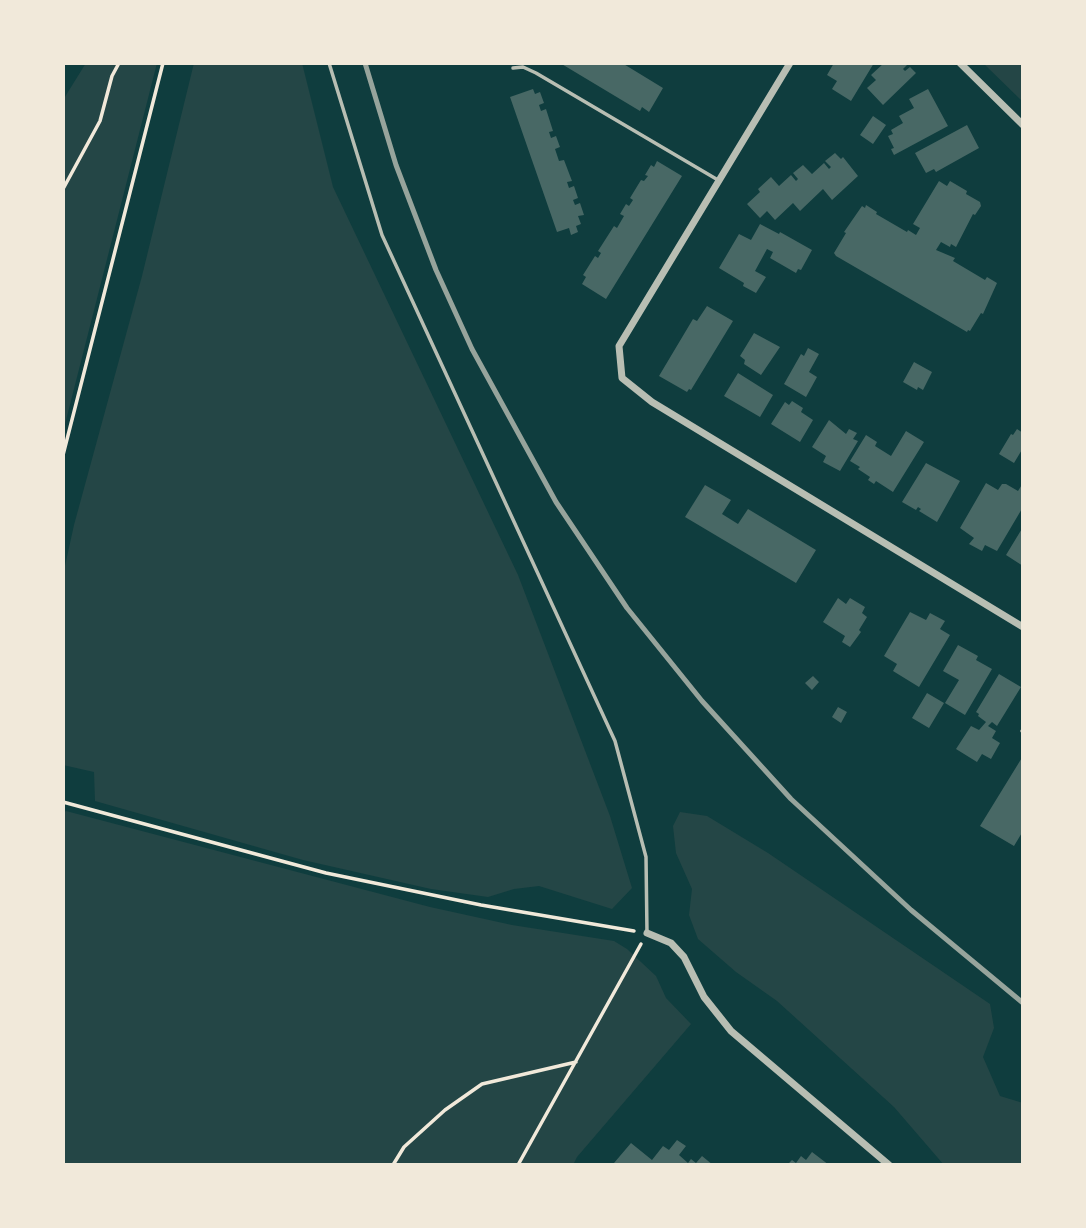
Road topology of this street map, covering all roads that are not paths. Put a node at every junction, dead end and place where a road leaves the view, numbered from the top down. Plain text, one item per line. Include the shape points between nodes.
1 (329, 63) edge
2 (790, 63) edge
3 (960, 63) edge
4 (513, 68) dead end
5 (1023, 125) edge
6 (719, 181) junction
7 (1023, 626) edge
8 (647, 933) joint
9 (889, 1165) edge

1 - 8 lane via 382,235 615,741 646,858
2 - 6 street
3 - 5 street
4 - 6 lane via 536,73
6 - 7 street via 619,346 622,378 652,402
8 - 9 street via 671,943 684,957 704,998 731,1031

